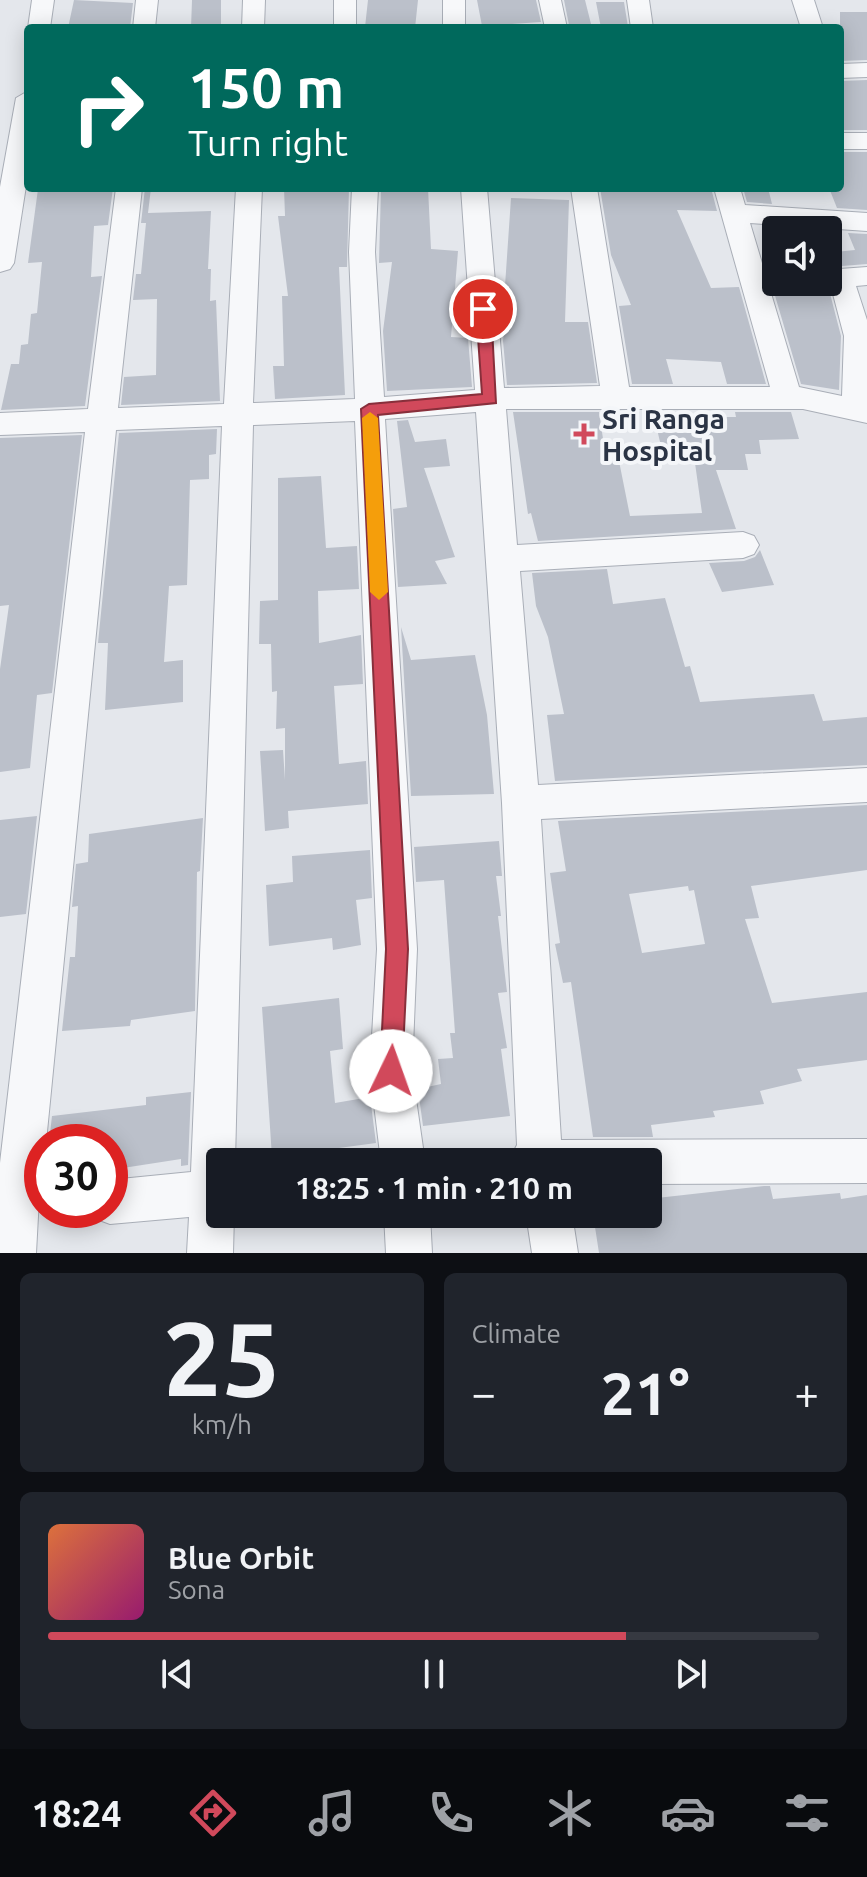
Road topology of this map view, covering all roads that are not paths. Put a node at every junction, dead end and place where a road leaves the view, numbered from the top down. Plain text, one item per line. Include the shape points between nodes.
1 (43, 0) edge
2 (147, 0) edge
3 (254, 0) edge
4 (345, 0) edge
5 (454, 0) edge
6 (550, 0) edge
7 (638, 0) edge
8 (803, 0) edge
9 (40, 24) edge
10 (144, 24) edge
11 (253, 24) edge
12 (345, 24) edge
13 (454, 24) edge
14 (555, 24) edge
15 (641, 24) edge
16 (811, 24) edge
17 (867, 70) edge
18 (844, 71) edge
19 (24, 122) edge
20 (844, 141) edge
21 (867, 141) edge
22 (15, 175) edge
23 (129, 192) edge
24 (249, 192) edge
25 (365, 192) edge
26 (474, 192) edge
27 (585, 192) edge
28 (731, 201) edge
29 (867, 222) edge
30 (0, 263) edge
31 (867, 276) edge
32 (616, 398) junction
33 (490, 399) junction
34 (788, 399) junction
35 (369, 409) junction
36 (862, 411) edge
37 (238, 412) junction
38 (104, 418) junction
39 (0, 424) edge
40 (743, 545) dead end
41 (502, 559) junction
42 (867, 785) edge
43 (521, 803) junction
44 (216, 1148) edge
45 (401, 1148) edge
46 (539, 1148) edge
47 (867, 1161) edge
48 (662, 1162) edge
49 (206, 1193) edge
50 (128, 1200) edge
51 (18, 1222) edge
52 (212, 1228) edge
53 (408, 1228) edge
54 (551, 1228) edge
55 (210, 1253) edge
56 (409, 1253) edge
57 (555, 1253) edge

1 - 9 street
2 - 10 street
3 - 11 street
4 - 12 street
5 - 13 street
6 - 14 street
7 - 15 street
8 - 16 street
17 - 18 street
19 - 22 street
20 - 21 street
22 - 30 street
23 - 38 street
24 - 37 street
25 - 35 street
26 - 33 street
27 - 32 street
28 - 29 street
28 - 34 street
31 - 36 street via 840,278 858,336
32 - 33 street
32 - 34 street
33 - 35 street
33 - 41 street
34 - 36 street
35 - 37 street
35 - 45 street via 397,949 391,1071
37 - 38 street
37 - 44 street
38 - 39 street
38 - 51 street via 70,691
40 - 41 street
41 - 43 street
42 - 43 street
43 - 46 street
47 - 48 street
49 - 50 street
52 - 55 street
53 - 56 street
54 - 57 street

